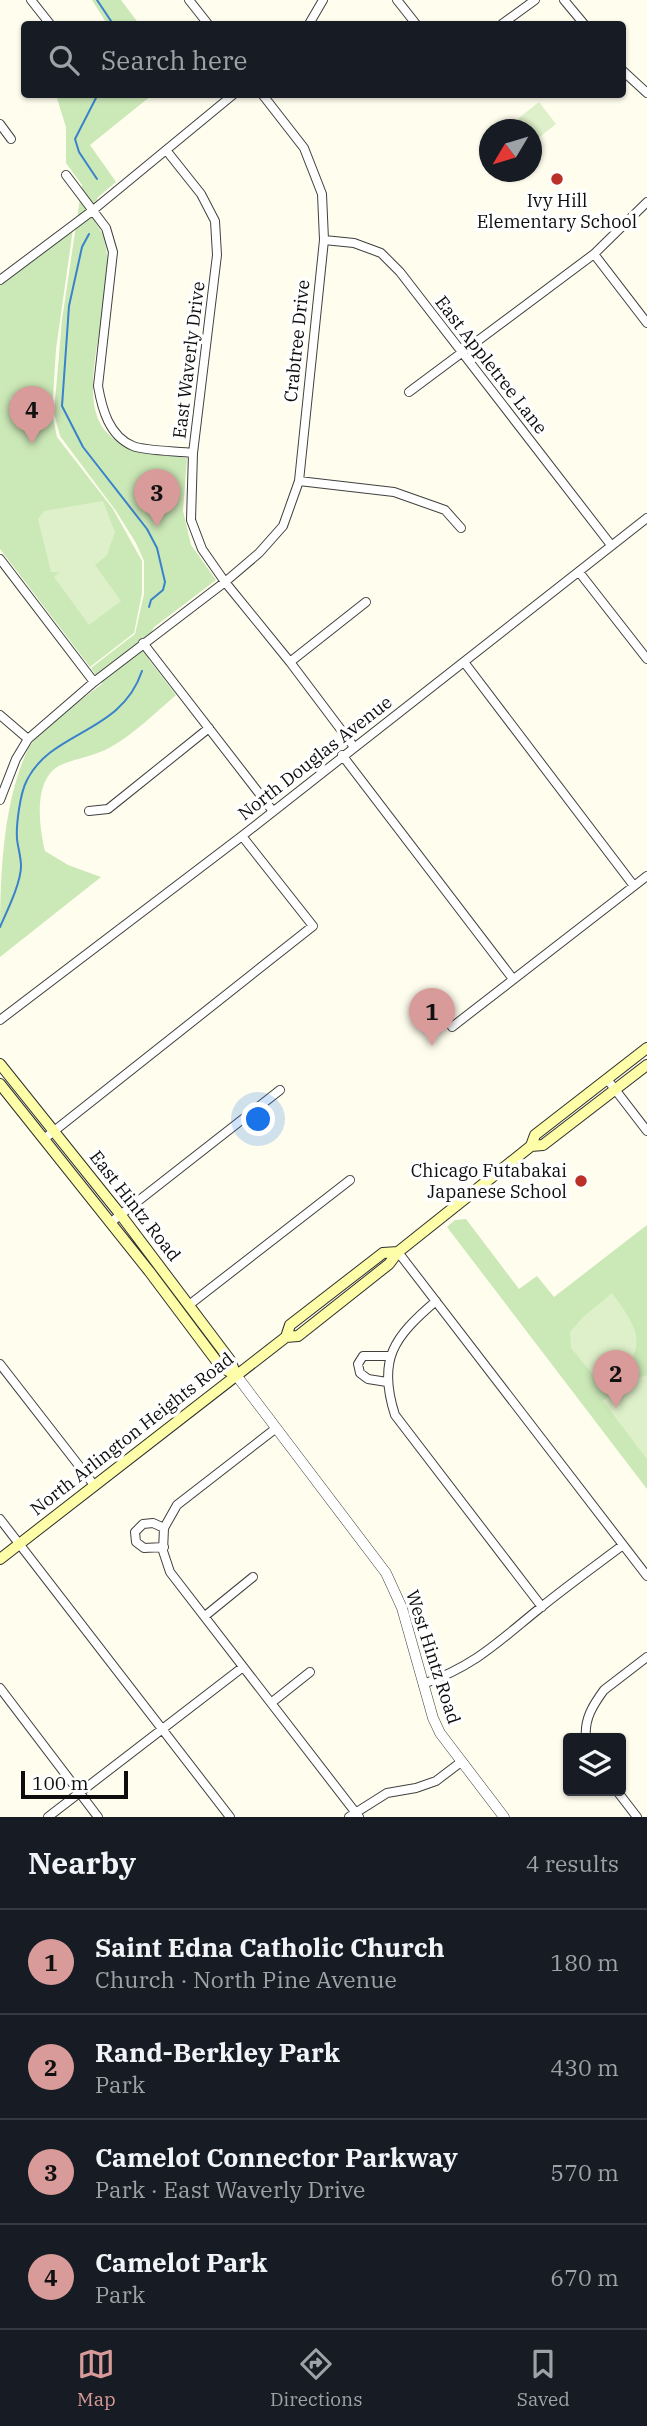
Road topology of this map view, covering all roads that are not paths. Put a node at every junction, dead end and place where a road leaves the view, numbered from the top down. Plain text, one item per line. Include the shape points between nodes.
1 (31, 0) edge
2 (189, 0) edge
3 (323, 0) edge
4 (397, 0) edge
5 (535, 0) edge
6 (564, 0) edge
7 (48, 21) edge
8 (206, 21) edge
9 (311, 21) edge
10 (414, 21) edge
11 (506, 21) edge
12 (582, 21) edge
13 (626, 74) edge
14 (647, 93) edge
15 (229, 98) edge
16 (265, 98) edge
17 (0, 124) edge
18 (11, 139) dead end
19 (166, 150) junction
20 (66, 175) dead end
21 (647, 202) edge
22 (92, 211) junction
23 (324, 240) junction
24 (594, 254) junction
25 (0, 280) edge
26 (647, 323) edge
27 (462, 353) junction
28 (409, 392) dead end
29 (193, 453) junction
30 (299, 481) junction
31 (647, 518) edge
32 (461, 528) dead end
33 (611, 545) junction
34 (0, 559) edge
35 (579, 572) junction
36 (225, 582) junction
37 (366, 602) dead end
38 (144, 643) junction
39 (647, 659) edge
40 (290, 662) junction
41 (464, 662) junction
42 (94, 681) junction
43 (0, 715) edge
44 (209, 729) junction
45 (27, 739) junction
46 (354, 747) junction
47 (342, 755) junction
48 (0, 800) edge
49 (272, 810) junction
50 (89, 811) dead end
51 (242, 836) junction
52 (647, 876) edge
53 (634, 886) junction
54 (513, 979) junction
55 (0, 1020) edge
56 (452, 1027) dead end
57 (647, 1048) edge
58 (0, 1064) edge
59 (647, 1065) edge
60 (607, 1079) junction
61 (0, 1084) edge
62 (615, 1089) junction
63 (280, 1090) dead end
64 (54, 1131) junction
65 (647, 1131) edge
66 (44, 1139) junction
67 (531, 1146) junction
68 (350, 1181) dead end
69 (120, 1214) junction
70 (110, 1223) junction
71 (398, 1251) junction
72 (436, 1301) junction
73 (190, 1305) junction
74 (389, 1356) junction
75 (0, 1364) edge
76 (236, 1375) junction
77 (387, 1382) junction
78 (275, 1429) junction
79 (94, 1485) junction
80 (0, 1519) edge
81 (164, 1528) junction
82 (20, 1543) junction
83 (623, 1545) junction
84 (164, 1547) junction
85 (0, 1559) edge
86 (386, 1573) joint
87 (647, 1576) edge
88 (253, 1577) dead end
89 (542, 1607) junction
90 (205, 1616) junction
91 (647, 1657) edge
92 (243, 1667) junction
93 (310, 1672) dead end
94 (423, 1684) junction
95 (0, 1688) edge
96 (271, 1703) junction
97 (163, 1730) junction
98 (586, 1733) edge
99 (461, 1762) junction
100 (79, 1793) junction
101 (621, 1796) edge
102 (354, 1815) edge
103 (48, 1817) edge
104 (98, 1817) edge
105 (230, 1817) edge
106 (504, 1817) edge
107 (637, 1817) edge

1 - 7 street
2 - 8 street
3 - 9 street
4 - 10 street
5 - 11 street
6 - 12 street
13 - 14 street
15 - 19 street
16 - 23 street, Crabtree Drive via 304,148 322,194
17 - 18 street
19 - 22 street
19 - 29 street, East Waverly Drive via 201,194 215,221 217,255
20 - 22 street
21 - 24 street
22 - 25 street
22 - 29 street via 106,228 113,252 98,386 102,407 112,429 133,446
23 - 27 street, East Appletree Lane via 354,243 381,253
23 - 30 street, Crabtree Drive
24 - 26 street
24 - 27 street
27 - 28 street
27 - 33 street, East Appletree Lane
29 - 36 street, East Waverly Drive via 191,520 202,549
30 - 32 street via 394,492 444,510
30 - 36 street, Crabtree Drive via 283,526
31 - 33 street, North Douglas Avenue
33 - 35 street, North Douglas Avenue
34 - 42 street
35 - 39 street
35 - 41 street, North Douglas Avenue
36 - 38 street, Crabtree Drive
36 - 40 street, East Waverly Drive
37 - 40 street
38 - 42 street, Crabtree Drive
38 - 44 street
40 - 46 street, East Waverly Drive
41 - 46 street, North Douglas Avenue
41 - 53 street
42 - 45 street, Crabtree Drive
43 - 45 street
44 - 49 street
44 - 50 street via 108,809
45 - 48 street
46 - 47 street, North Douglas Avenue
47 - 49 street, North Douglas Avenue
47 - 54 street
49 - 51 street, North Douglas Avenue
51 - 55 street, North Douglas Avenue
51 - 64 street via 313,926
52 - 53 street
53 - 54 street
54 - 56 street
57 - 60 main road, North Arlington Heights Road
58 - 64 main road, East Hintz Road
59 - 62 main road, North Arlington Heights Road
60 - 62 street
60 - 67 main road, North Arlington Heights Road via 535,1135
61 - 66 main road, East Hintz Road
62 - 65 street
62 - 67 main road, North Arlington Heights Road via 543,1145
63 - 69 street
64 - 66 street
64 - 69 main road, East Hintz Road
66 - 70 main road, East Hintz Road
67 - 71 main road, North Arlington Heights Road
68 - 73 street
69 - 70 street
69 - 73 main road, East Hintz Road
70 - 76 main road, East Hintz Road via 221,1367
71 - 72 street
71 - 76 main road, North Arlington Heights Road via 389,1264 298,1336 286,1337
72 - 74 street via 410,1324
72 - 83 street
73 - 76 main road, East Hintz Road
74 - 77 street
74 - 77 street via 363,1356 358,1364 368,1379
75 - 79 street
76 - 78 street, East Hintz Road
76 - 79 main road, North Arlington Heights Road
77 - 89 street via 395,1415
78 - 81 street via 177,1504
78 - 86 street, East Hintz Road
79 - 82 main road, North Arlington Heights Road
80 - 82 street
81 - 84 street
81 - 84 street via 143,1524 135,1532 136,1542 144,1548
82 - 85 main road, North Arlington Heights Road
82 - 97 street
83 - 87 street
83 - 89 street
84 - 90 street via 170,1573
86 - 94 street, West Hintz Road via 402,1608
88 - 90 street
89 - 94 street via 480,1658
90 - 92 street
91 - 98 street via 604,1690 590,1712
92 - 96 street
92 - 97 street
93 - 96 street
94 - 99 street, West Hintz Road via 440,1733
95 - 100 street
96 - 102 street
97 - 100 street
97 - 105 street
99 - 102 street via 436,1781 387,1793
99 - 106 street, West Hintz Road
100 - 103 street
100 - 104 street
101 - 107 street

